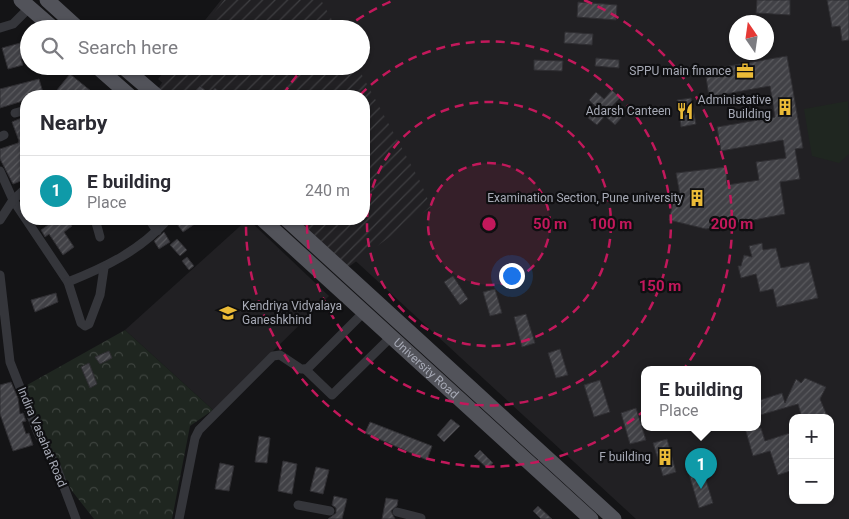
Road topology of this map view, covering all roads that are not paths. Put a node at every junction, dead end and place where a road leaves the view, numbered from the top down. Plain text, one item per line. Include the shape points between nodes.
1 (47, 0) edge
2 (26, 4) edge
3 (44, 20) edge
4 (69, 20) edge
5 (0, 28) edge
6 (106, 75) edge
7 (131, 75) edge
8 (123, 90) edge
9 (147, 90) edge
10 (20, 112) edge
11 (16, 113) dead end
12 (0, 171) edge
13 (20, 194) edge
14 (13, 200) junction
15 (20, 210) edge
16 (0, 220) edge
17 (30, 225) edge
18 (97, 225) edge
19 (153, 225) edge
20 (162, 225) edge
21 (269, 225) edge
22 (293, 225) edge
23 (157, 231) junction
24 (100, 237) dead end
25 (104, 268) junction
26 (0, 275) edge
27 (68, 282) junction
28 (2, 310) edge
29 (364, 312) junction
30 (391, 337) junction
31 (305, 369) junction
32 (298, 505) dead end
33 (330, 511) dead end
34 (396, 512) dead end
35 (74, 515) edge
36 (422, 518) edge
37 (179, 519) edge
38 (591, 519) edge
39 (614, 519) edge

1 - 4 main road
2 - 3 main road
2 - 5 street via 13,24
6 - 8 main road
7 - 9 main road
10 - 11 street
12 - 14 street
13 - 14 street
14 - 15 street
14 - 16 street
17 - 27 street
18 - 24 street
19 - 23 street
20 - 23 street
21 - 29 main road, University Road
22 - 39 main road, University Road
23 - 25 street
25 - 27 street
25 - 27 street via 100,295 89,324 85,326 81,323
26 - 28 street, Indira Vasahat Road
28 - 35 street, Indira Vasahat Road via 10,362
29 - 30 main road, University Road
29 - 31 street
30 - 31 street via 332,394
30 - 38 main road, University Road
31 - 37 street via 280,354 274,355 199,430
32 - 33 street
34 - 36 street

